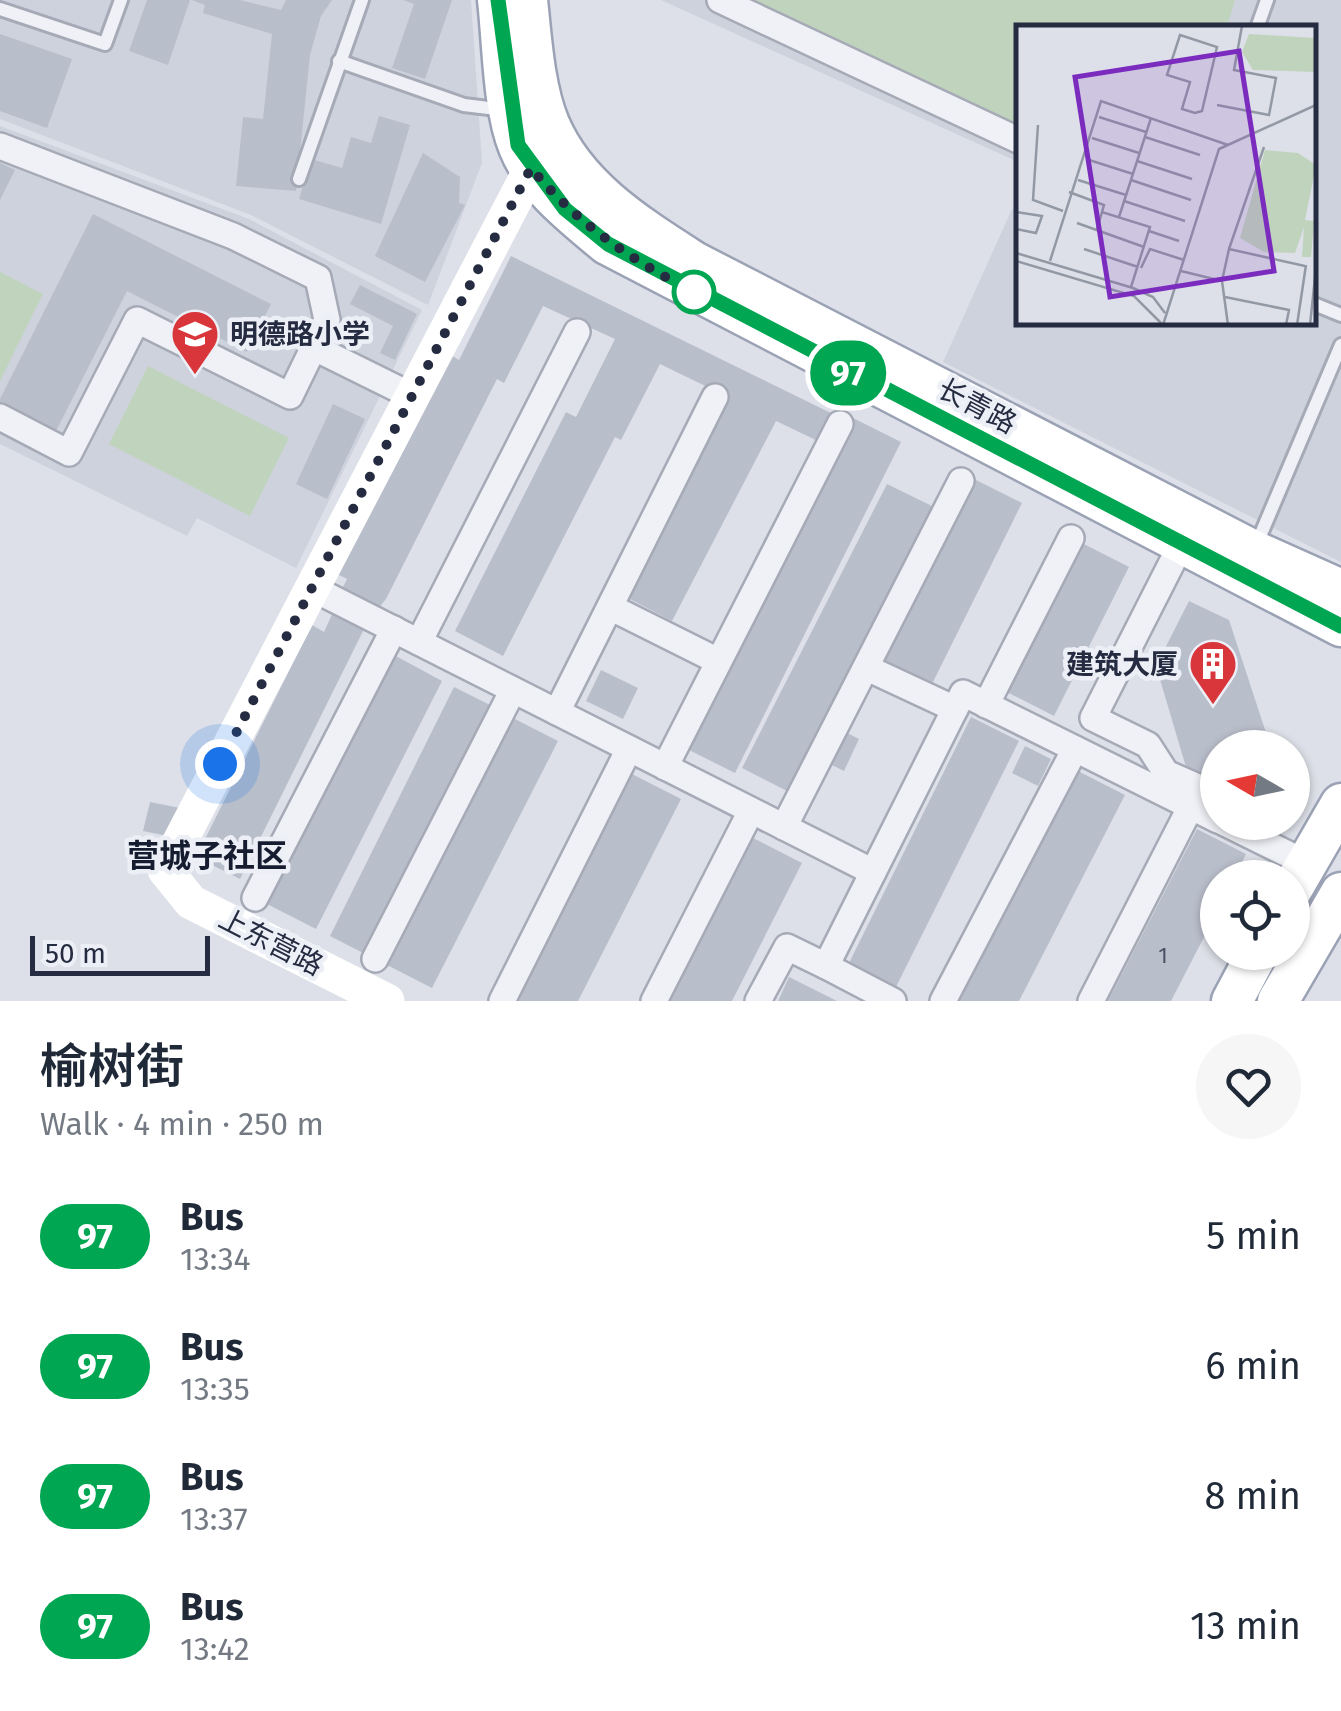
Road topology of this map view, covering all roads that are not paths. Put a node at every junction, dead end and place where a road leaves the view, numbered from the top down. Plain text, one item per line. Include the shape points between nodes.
1 (120, 0) edge
2 (362, 0) edge
3 (498, 0) edge
4 (527, 0) edge
5 (720, 0) edge
6 (1267, 0) edge
7 (0, 9) edge
8 (1257, 25) edge
9 (339, 61) junction
10 (512, 110) junction
11 (1016, 139) edge
12 (0, 146) edge
13 (547, 157) junction
14 (299, 180) dead end
15 (1316, 305) edge
16 (1341, 315) edge
17 (578, 332) dead end
18 (1341, 345) edge
19 (313, 347) junction
20 (412, 396) junction
21 (716, 397) dead end
22 (0, 417) edge
23 (840, 424) dead end
24 (961, 481) dead end
25 (1188, 533) junction
26 (1071, 538) dead end
27 (1254, 551) junction
28 (312, 588) junction
29 (1333, 601) edge
30 (610, 608) junction
31 (394, 630) junction
32 (419, 642) junction
33 (1341, 643) edge
34 (718, 662) junction
35 (867, 668) junction
36 (513, 690) junction
37 (986, 705) junction
38 (955, 709) junction
39 (557, 712) junction
40 (629, 749) junction
41 (1075, 749) junction
42 (665, 767) junction
43 (1200, 788) edge
44 (1340, 804) edge
45 (1191, 806) junction
46 (752, 810) junction
47 (1200, 811) edge
48 (784, 827) junction
49 (1271, 840) edge
50 (1287, 860) edge
51 (1308, 860) edge
52 (873, 872) junction
53 (1341, 893) edge
54 (255, 898) dead end
55 (376, 960) dead end
56 (826, 966) junction
57 (1248, 970) edge
58 (387, 1001) edge
59 (502, 1001) edge
60 (654, 1001) edge
61 (758, 1001) edge
62 (894, 1001) edge
63 (943, 1001) edge
64 (1091, 1001) edge
65 (1232, 1001) edge
66 (1278, 1001) edge

1 - 7 lane via 104,44
2 - 9 lane
3 - 10 main road, 长青路
4 - 13 main road, 长青路 via 548,123
5 - 11 street
6 - 8 lane
9 - 10 lane via 464,105
9 - 14 lane
10 - 13 main road, 长青路 via 518,145
12 - 19 street via 233,236 318,278 326,320
13 - 20 street
13 - 25 main road, 长青路 via 565,209 622,252
15 - 16 lane
17 - 32 street
18 - 27 lane
19 - 20 street
19 - 22 street via 290,396 138,320 69,453
20 - 28 street
21 - 30 street
23 - 34 street
24 - 35 street
25 - 27 main road, 长青路
25 - 29 main road, 长青路
25 - 43 street via 1093,718 1148,744 1166,773
26 - 37 street
27 - 29 main road, 长青路
28 - 31 street
28 - 58 street, 上东营路 via 165,870 191,902
29 - 33 main road
30 - 34 street
30 - 39 street
31 - 32 street
31 - 54 street
32 - 36 street
34 - 42 street
35 - 38 street
35 - 48 street
36 - 39 street
36 - 55 street
37 - 38 street via 963,693
37 - 41 street
38 - 52 street
39 - 40 street
40 - 42 street
40 - 59 street
41 - 45 street
41 - 63 street
42 - 46 street
44 - 51 main road
45 - 47 street
45 - 64 street
46 - 48 street
46 - 60 street
48 - 52 street
49 - 50 street
52 - 56 street
53 - 66 main road
56 - 61 street via 787,947
56 - 62 street
57 - 65 main road

